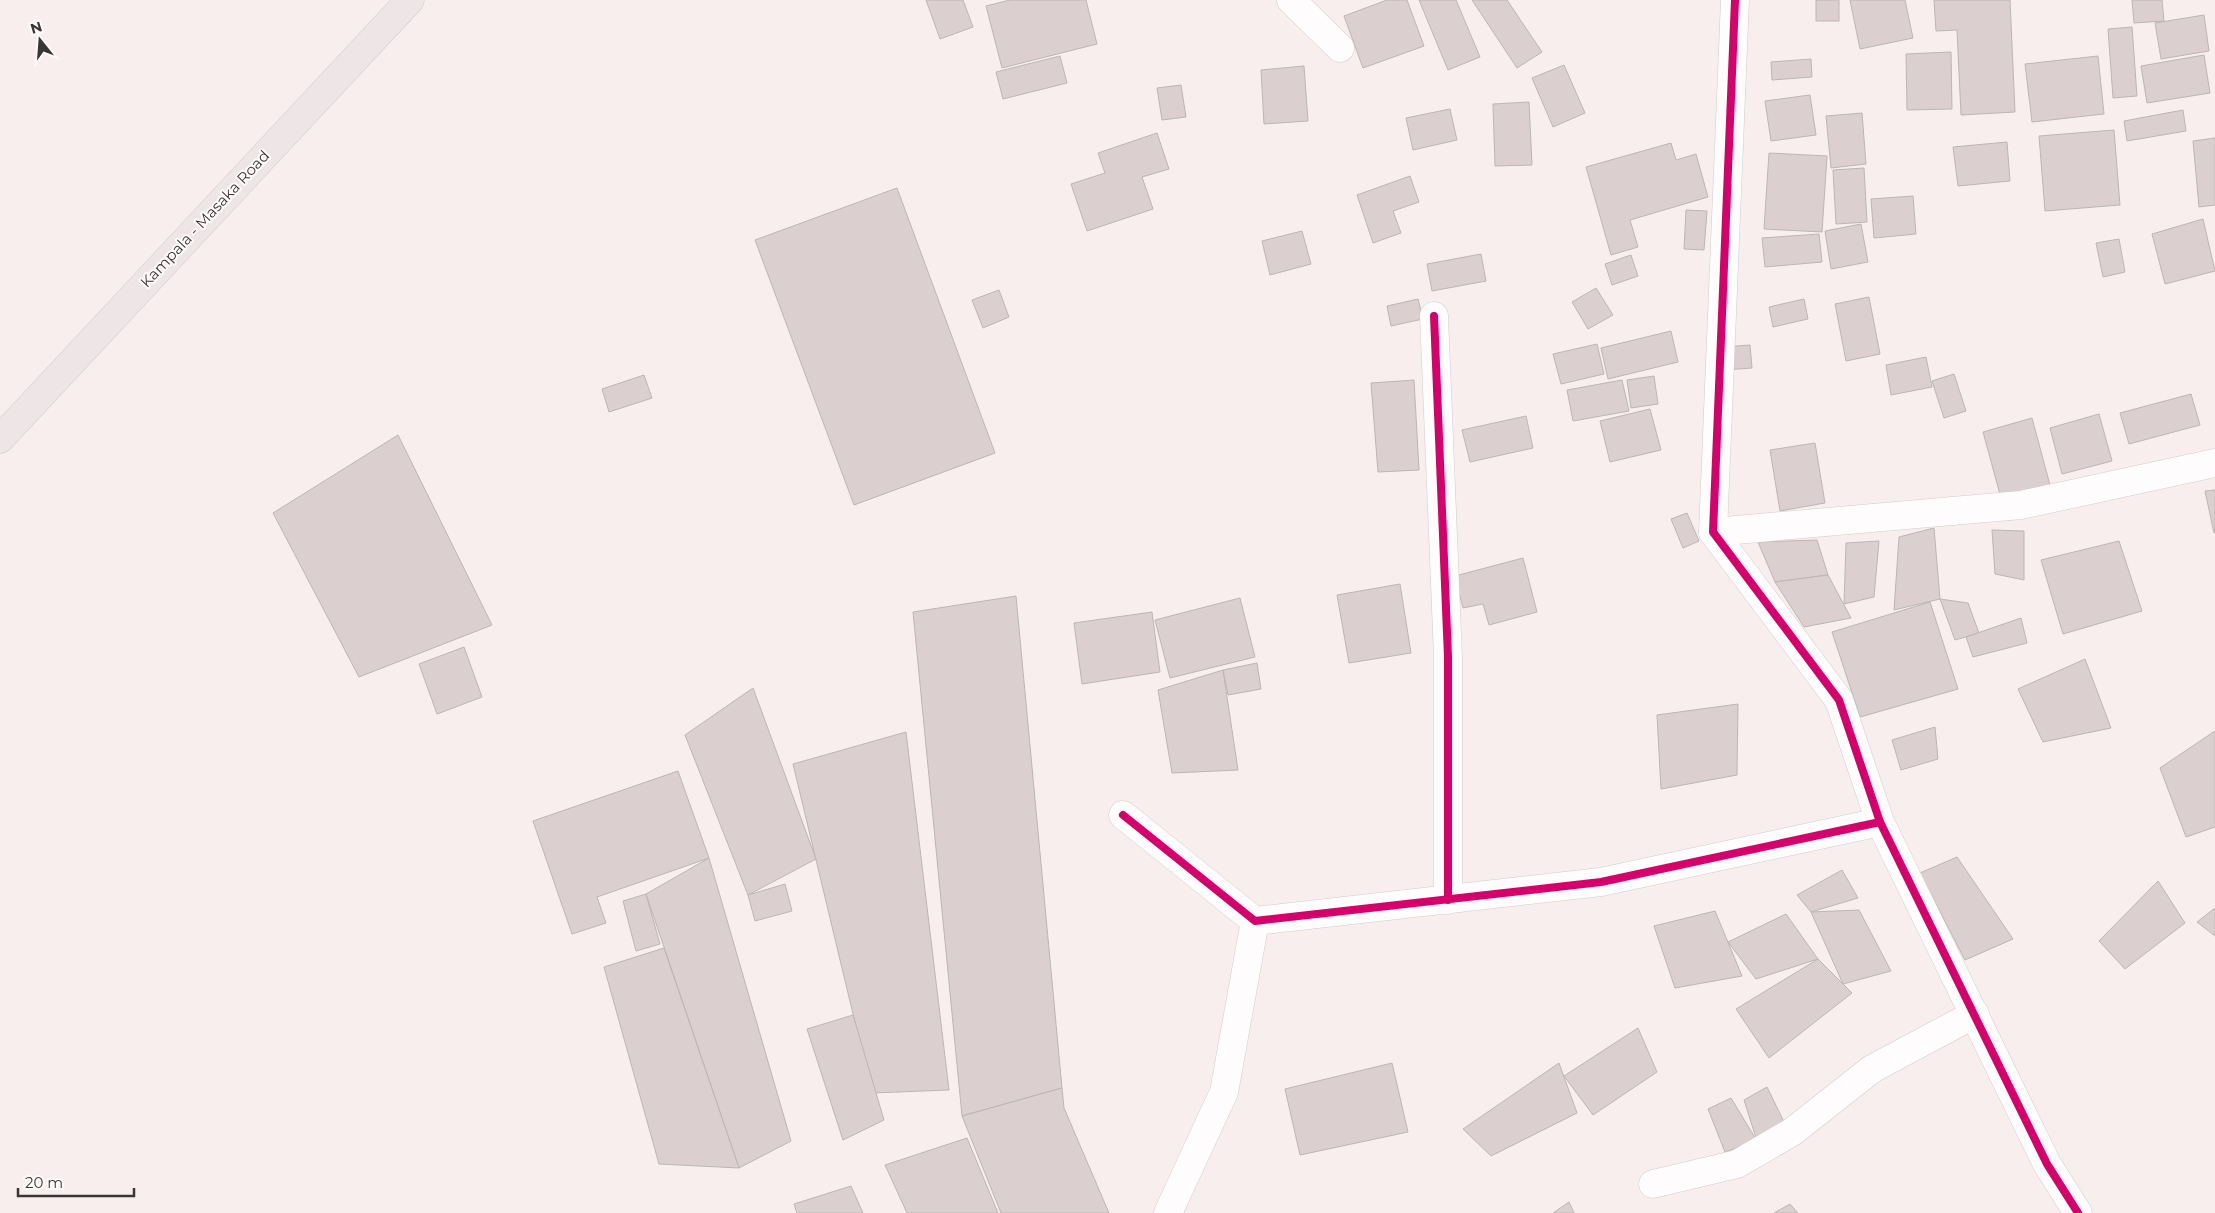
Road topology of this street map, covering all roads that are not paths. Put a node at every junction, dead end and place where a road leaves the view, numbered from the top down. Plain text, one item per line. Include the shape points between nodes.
1 (410, 0) edge
2 (1290, 0) edge
3 (1735, 0) edge
4 (1340, 48) dead end
5 (1434, 316) dead end
6 (0, 439) edge
7 (2215, 464) edge
8 (1713, 532) junction
9 (1123, 816) dead end
10 (1880, 822) junction
11 (1448, 900) junction
12 (1255, 921) junction
13 (1975, 1014) junction
14 (1653, 1184) dead end
15 (1168, 1213) edge
16 (2078, 1213) edge

1 - 6 main road, Kampala - Masaka Road
2 - 4 street
3 - 8 street
5 - 11 street via 1448,657
7 - 8 street via 2021,505
8 - 10 street via 1839,700
9 - 12 street
10 - 11 street via 1601,882
10 - 13 street
11 - 12 street
12 - 15 street via 1224,1092
13 - 14 street via 1872,1069 1792,1132 1737,1164
13 - 16 street via 2047,1164

